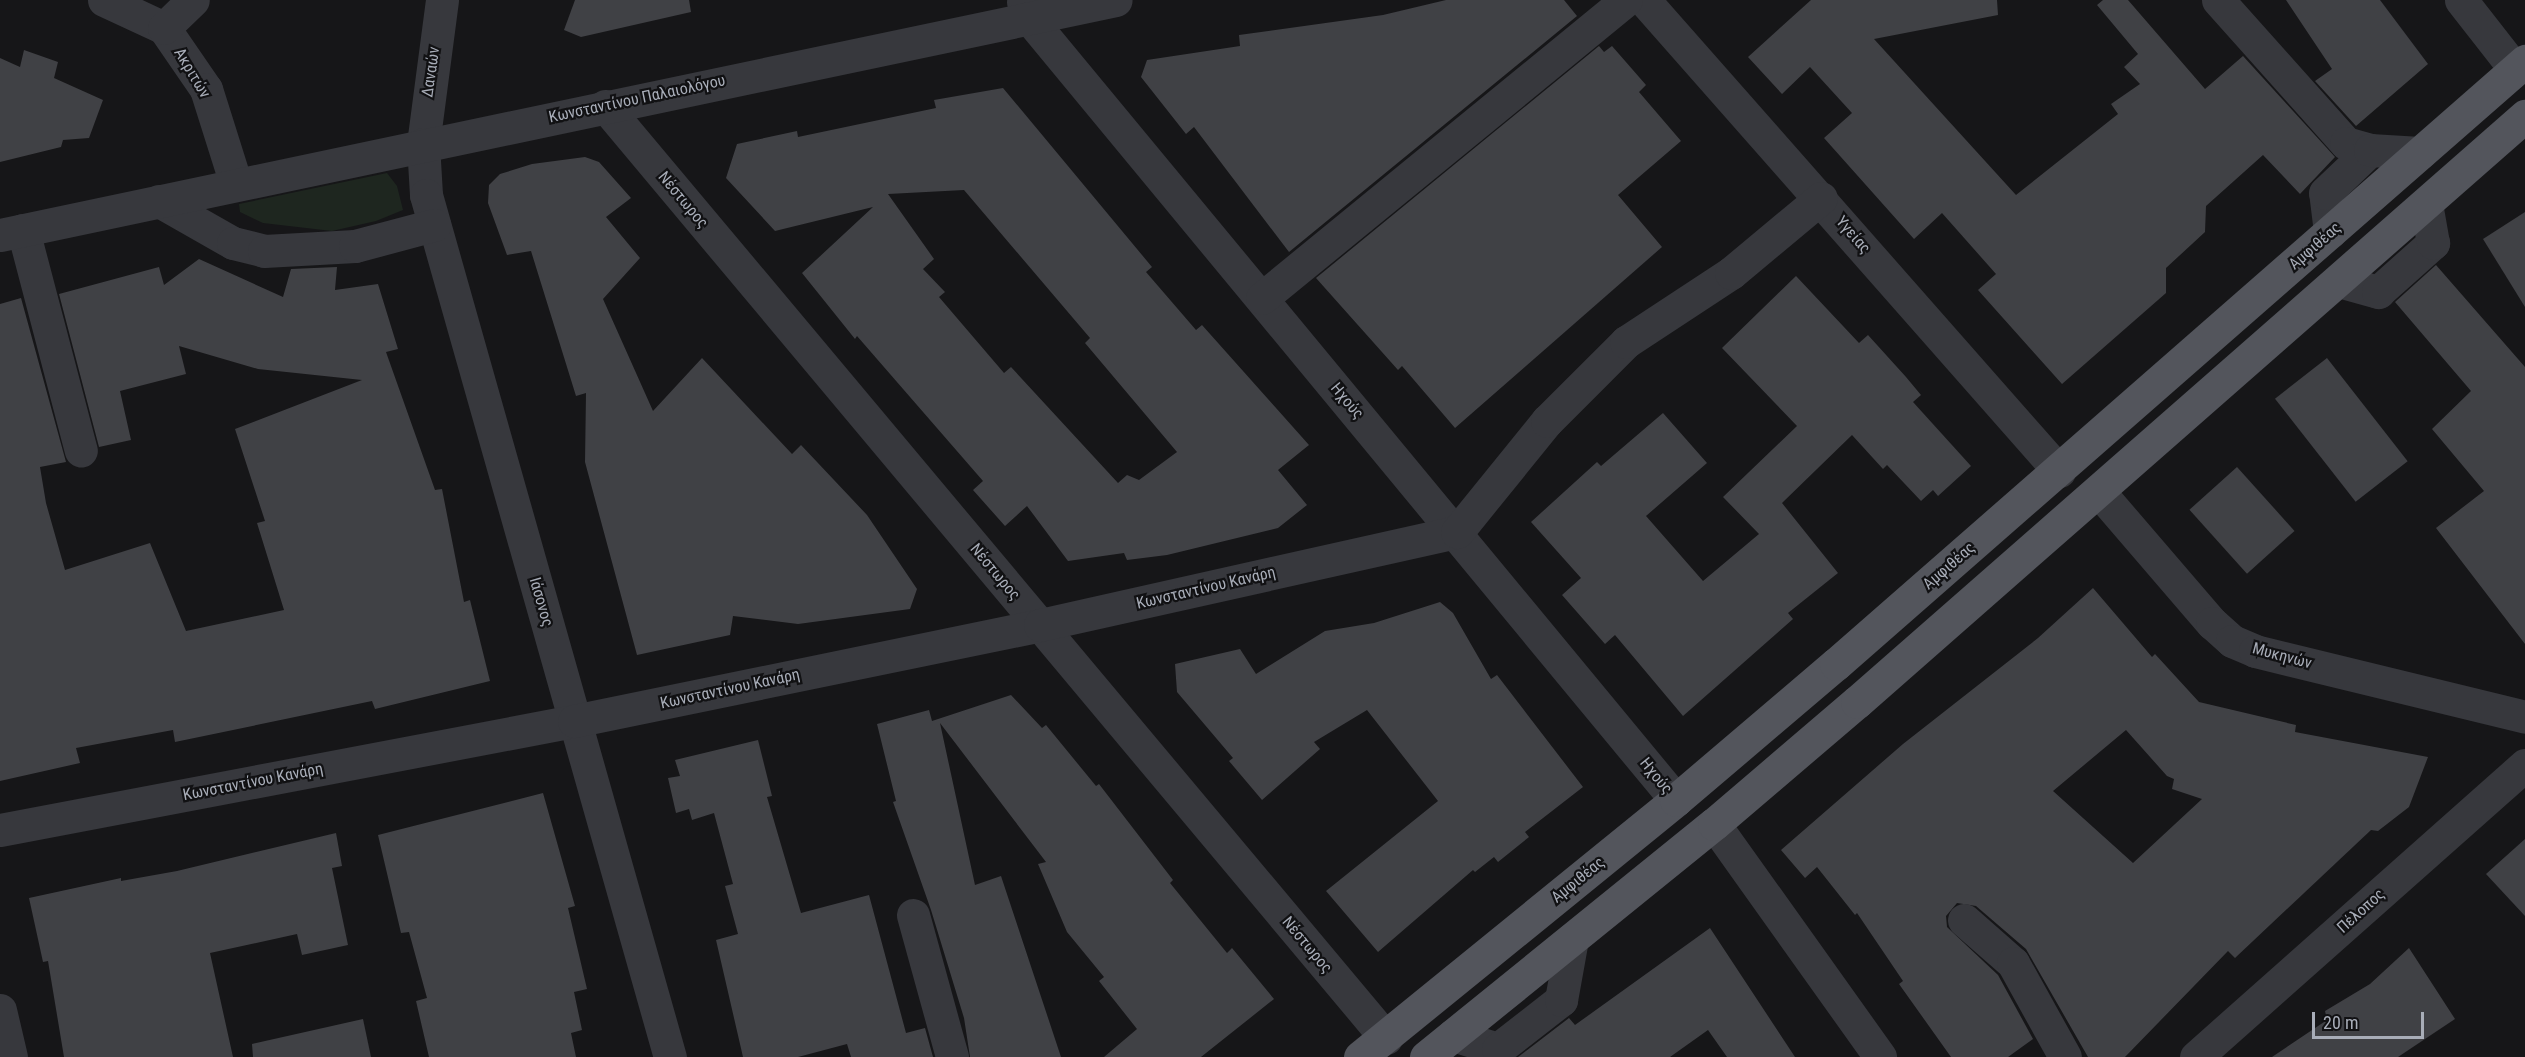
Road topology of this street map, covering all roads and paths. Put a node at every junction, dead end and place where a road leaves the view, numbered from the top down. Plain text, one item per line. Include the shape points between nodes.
1 (104, 0) edge
2 (193, 0) edge
3 (442, 0) edge
4 (1116, 0) edge
5 (1626, 0) edge
6 (1644, 0) edge
7 (2218, 0) edge
8 (2461, 0) edge
9 (1026, 9) edge
10 (164, 28) junction
11 (2520, 65) edge
12 (605, 106) junction
13 (2525, 116) edge
14 (423, 144) junction
15 (2370, 150) junction
16 (2420, 153) junction
17 (236, 184) junction
18 (1821, 198) junction
19 (159, 201) junction
20 (434, 225) junction
21 (11, 232) edge
22 (2330, 232) junction
23 (1262, 298) junction
24 (81, 451) dead end
25 (2059, 471) junction
26 (2100, 493) junction
27 (1457, 532) junction
28 (1040, 625) junction
29 (2525, 717) edge
30 (574, 721) junction
31 (2525, 765) edge
32 (1676, 800) junction
33 (1714, 824) junction
34 (0, 830) edge
35 (913, 915) dead end
36 (1964, 920) dead end
37 (0, 1010) edge
38 (1373, 1048) edge
39 (11, 1057) edge
40 (670, 1057) edge
41 (952, 1057) edge
42 (1425, 1057) edge
43 (1880, 1057) edge
44 (2065, 1057) edge
45 (2196, 1057) edge

1 - 10 street
2 - 10 street
3 - 14 street, Δαναών
4 - 9 street, Κωνσταντίνου Παλαιολόγου
5 - 23 street
6 - 18 street, Υγείας
7 - 15 street via 2346,143
8 - 11 street
9 - 12 street, Κωνσταντίνου Παλαιολόγου
9 - 23 street, Ηχούς
10 - 17 street, Ακριτών via 206,89
11 - 16 main road, Αμφιθέας
12 - 14 street, Κωνσταντίνου Παλαιολόγου
12 - 28 street, Νέστωρος
13 - 26 main road
14 - 17 street, Κωνσταντίνου Παλαιολόγου
14 - 20 street, Ιάσονος via 426,195
15 - 16 street
15 - 22 street via 2325,193
16 - 22 main road, Αμφιθέας
17 - 19 street, Κωνσταντίνου Παλαιολόγου
18 - 25 street, Υγείας
18 - 27 street via 1731,273 1626,342 1548,421
19 - 20 street via 233,243 264,251 345,248
19 - 21 street, Κωνσταντίνου Παλαιολόγου
20 - 30 street, Ιάσονος
21 - 24 street
22 - 25 main road, Αμφιθέας
23 - 27 street, Ηχούς
25 - 32 main road, Αμφιθέας
26 - 29 street, Μυκηνών via 2232,641 2255,651
26 - 33 main road
27 - 28 street, Κωνσταντίνου Κανάρη
27 - 32 street, Ηχούς
28 - 30 street, Κωνσταντίνου Κανάρη
28 - 38 street, Νέστωρος
30 - 34 street, Κωνσταντίνου Κανάρη
30 - 40 street, Ιάσονος
31 - 45 street, Πέλοπος
32 - 38 main road, Αμφιθέας
33 - 42 main road
33 - 43 street
35 - 41 street
36 - 44 street via 2013,963
37 - 39 street

